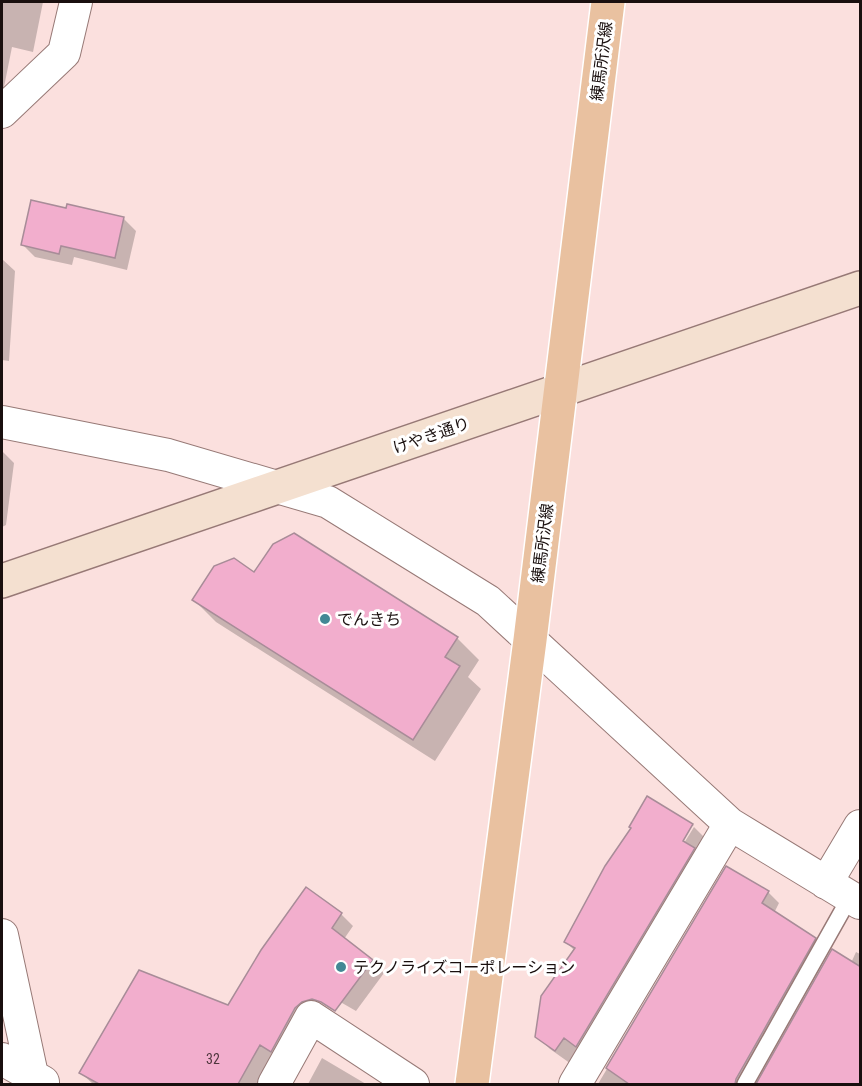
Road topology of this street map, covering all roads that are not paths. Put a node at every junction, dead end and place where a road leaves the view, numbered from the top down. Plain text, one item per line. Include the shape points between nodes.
1 (76, 2) edge
2 (608, 2) edge
3 (2, 112) edge
4 (861, 288) edge
5 (560, 391) junction
6 (2, 422) edge
7 (279, 487) junction
8 (2, 581) edge
9 (530, 640) junction
10 (730, 824) junction
11 (861, 826) edge
12 (846, 894) edge
13 (2, 935) edge
14 (2, 1059) edge
15 (37, 1081) edge
16 (274, 1084) edge
17 (413, 1084) edge
18 (472, 1084) edge
19 (575, 1084) edge
20 (745, 1084) edge

1 - 3 street via 63,53
2 - 5 main road, 練馬所沢線
4 - 5 street, けやき通り
5 - 7 street, けやき通り
5 - 9 main road, 練馬所沢線
6 - 7 street via 168,455
7 - 8 street, けやき通り
7 - 9 street via 328,502 347,513 489,601
9 - 10 street
9 - 18 main road, 練馬所沢線
10 - 12 street
10 - 19 street
11 - 12 street
12 - 20 lane
13 - 15 street
14 - 15 street
16 - 17 street via 311,1017

